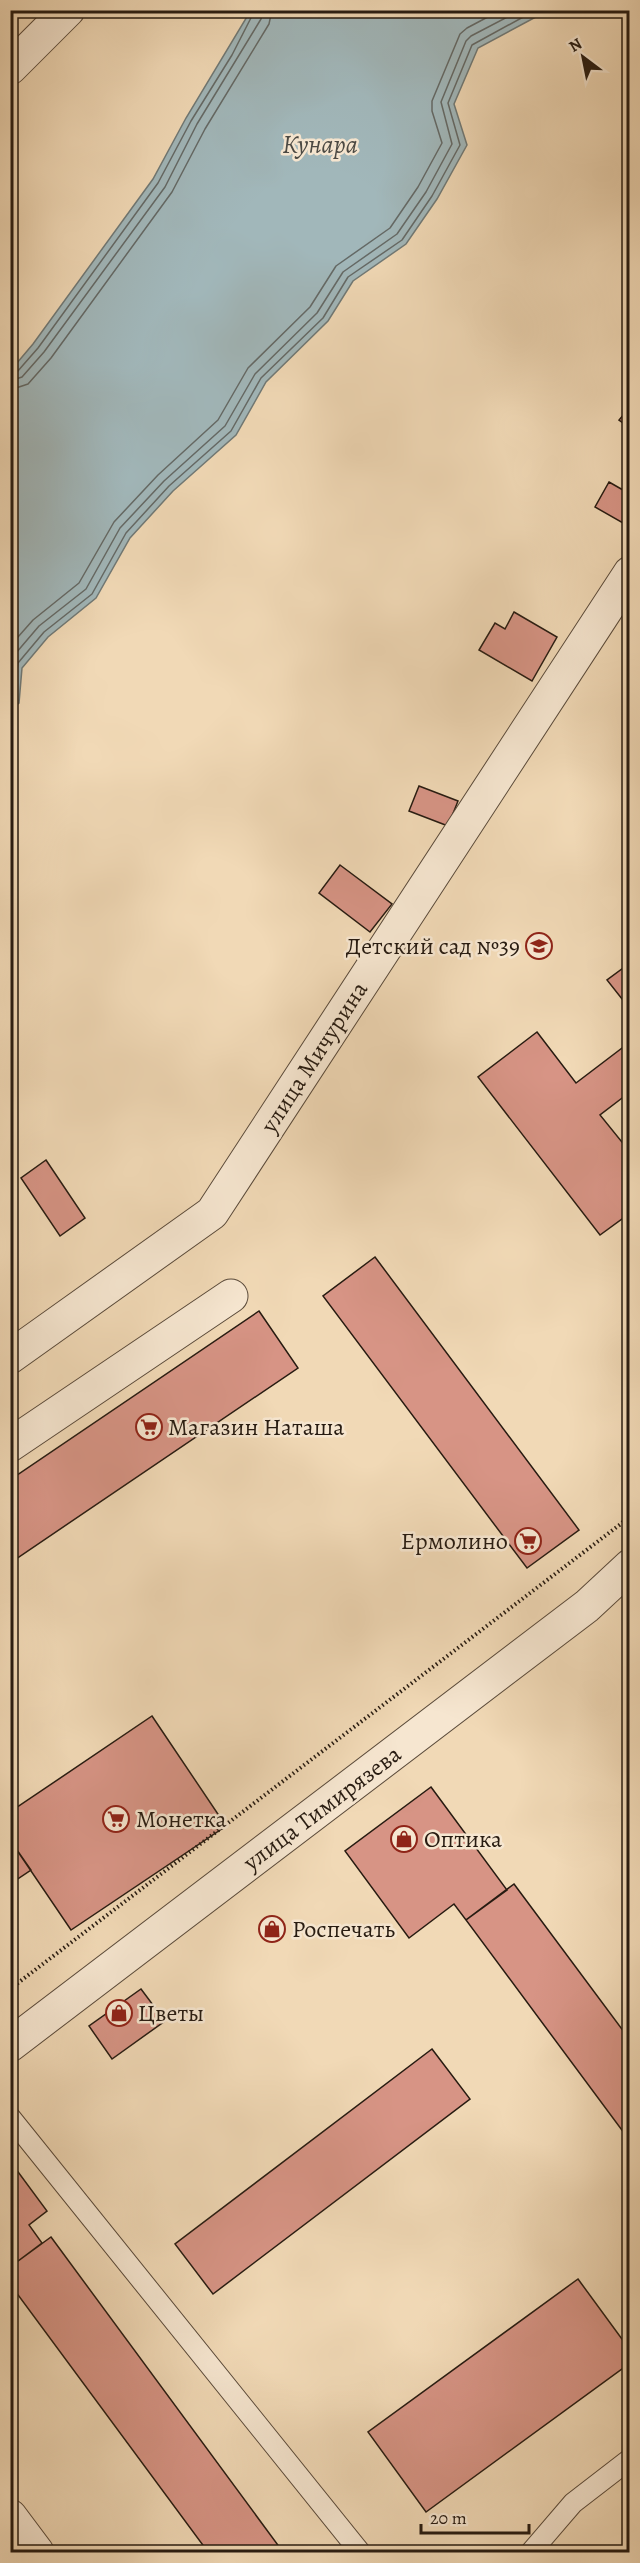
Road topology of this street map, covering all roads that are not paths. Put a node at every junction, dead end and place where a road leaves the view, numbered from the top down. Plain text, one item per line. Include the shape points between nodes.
1 (69, 10) edge
2 (10, 68) edge
3 (630, 573) edge
4 (231, 1296) dead end
5 (10, 1357) edge
6 (10, 1444) edge
7 (630, 1566) edge
8 (10, 2045) edge
9 (10, 2117) edge
10 (630, 2459) edge
11 (10, 2516) edge
12 (37, 2553) edge
13 (360, 2553) edge
14 (531, 2553) edge

1 - 2 street
3 - 5 street, улица Мичурина via 212,1213
4 - 6 street
7 - 8 street, улица Тимирязева via 587,1606
9 - 13 lane
10 - 14 lane via 573,2503
11 - 12 street

